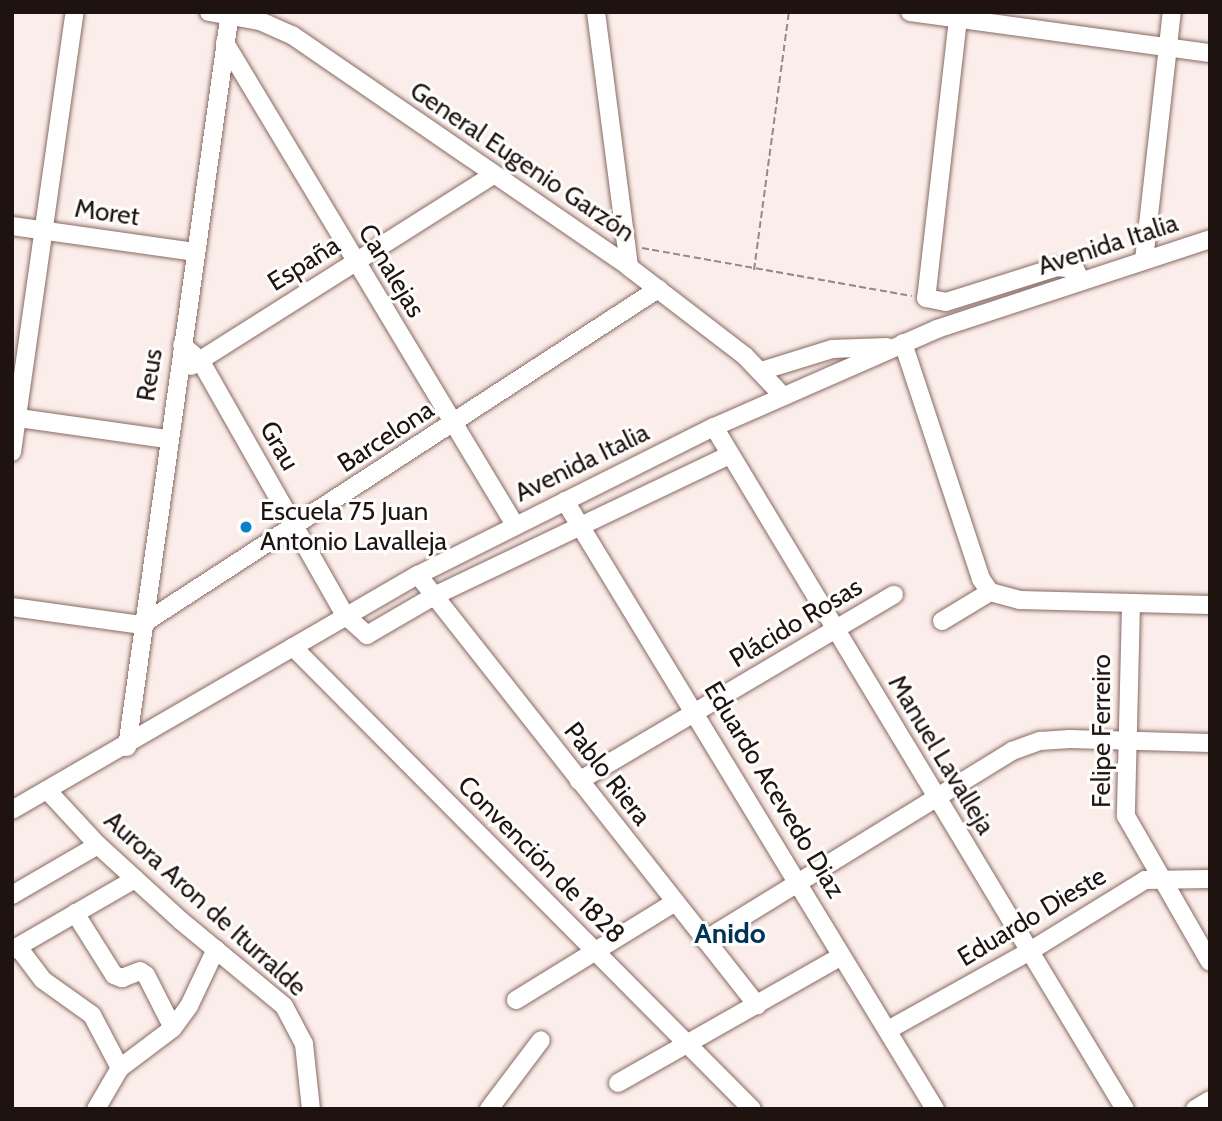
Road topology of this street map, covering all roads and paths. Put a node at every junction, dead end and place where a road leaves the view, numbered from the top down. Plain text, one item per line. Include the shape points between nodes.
1 (75, 12) edge
2 (209, 12) edge
3 (596, 12) edge
4 (789, 12) edge
5 (910, 12) edge
6 (1172, 12) edge
7 (230, 14) edge
8 (958, 19) junction
9 (225, 43) junction
10 (1167, 47) junction
11 (1210, 53) edge
12 (494, 175) junction
13 (12, 226) edge
14 (43, 231) junction
15 (1210, 239) edge
16 (624, 245) junction
17 (194, 252) junction
18 (1144, 260) junction
19 (356, 263) junction
20 (629, 267) junction
21 (754, 270) junction
22 (1081, 281) junction
23 (658, 289) junction
24 (926, 298) junction
25 (181, 345) junction
26 (897, 345) junction
27 (200, 360) junction
28 (761, 370) junction
29 (177, 374) junction
30 (782, 395) junction
31 (15, 418) edge
32 (453, 424) junction
33 (714, 427) junction
34 (166, 439) junction
35 (12, 452) edge
36 (730, 455) junction
37 (565, 501) junction
38 (515, 525) junction
39 (295, 527) junction
40 (581, 527) junction
41 (418, 575) junction
42 (990, 592) junction
43 (894, 595) dead end
44 (434, 596) junction
45 (1131, 605) junction
46 (1210, 605) edge
47 (12, 607) edge
48 (345, 615) junction
49 (942, 621) dead end
50 (141, 625) junction
51 (835, 631) junction
52 (293, 647) junction
53 (697, 712) junction
54 (1125, 742) junction
55 (1210, 743) edge
56 (127, 747) junction
57 (579, 781) junction
58 (47, 790) junction
59 (936, 797) junction
60 (12, 810) edge
61 (98, 845) junction
62 (1158, 878) junction
63 (135, 879) junction
64 (1210, 879) edge
65 (797, 880) junction
66 (12, 895) edge
67 (675, 902) junction
68 (75, 914) junction
69 (705, 940) junction
70 (15, 948) edge
71 (216, 949) junction
72 (594, 951) junction
73 (1030, 951) junction
74 (842, 956) junction
75 (1210, 962) edge
76 (516, 1000) dead end
77 (757, 1005) junction
78 (173, 1028) junction
79 (888, 1030) junction
80 (541, 1040) dead end
81 (688, 1045) junction
82 (120, 1068) junction
83 (618, 1083) dead end
84 (1210, 1100) edge
85 (96, 1109) edge
86 (311, 1109) edge
87 (489, 1109) edge
88 (752, 1109) edge
89 (935, 1109) edge
90 (1125, 1109) edge
91 (1195, 1109) edge

1 - 14 street
2 - 7 street, General Eugenio Garzón
3 - 16 street
4 - 21 path
5 - 8 street
6 - 10 street
7 - 9 street, Reus
7 - 12 street, General Eugenio Garzón via 292,35
8 - 10 street
8 - 24 street
9 - 17 street, Reus
9 - 19 street, Canalejas
10 - 11 street
10 - 18 street
12 - 19 street, España
12 - 20 street, General Eugenio Garzón
13 - 14 street, Moret
14 - 17 street, Moret
14 - 31 street
15 - 18 street, Avenida Italia
16 - 20 street
16 - 21 path
17 - 25 street, Reus
18 - 22 street, Avenida Italia
19 - 27 street, España
19 - 32 street, Canalejas
20 - 23 street, General Eugenio Garzón
21 - 24 path
22 - 24 street via 1075,269 1057,267 946,302
22 - 26 street, Avenida Italia
23 - 28 street, General Eugenio Garzón
23 - 32 street, Barcelona
25 - 27 street, Grau
25 - 29 street, Reus
26 - 28 street via 832,349
26 - 30 street, Avenida Italia
26 - 42 street via 981,579
27 - 29 street, España
27 - 39 street, Grau
28 - 30 street, General Eugenio Garzón
29 - 34 street, Reus
30 - 33 street, Avenida Italia
31 - 34 street
31 - 35 street
32 - 38 street, Canalejas
32 - 39 street, Barcelona
33 - 36 street, Manuel Lavalleja
33 - 37 street, Avenida Italia
34 - 50 street, Reus
36 - 40 street
36 - 51 street, Manuel Lavalleja
37 - 38 street, Avenida Italia
37 - 40 street, Eduardo Acevedo Diaz
38 - 41 street, Avenida Italia
39 - 48 street, Grau
39 - 50 street, Barcelona
40 - 44 street
40 - 53 street, Eduardo Acevedo Diaz
41 - 44 street, Pablo Riera
41 - 48 street, Avenida Italia
42 - 45 street via 1020,600
42 - 49 street
43 - 51 street, Plácido Rosas
44 - 48 street via 367,635
44 - 57 street, Pablo Riera
45 - 46 street
45 - 54 street, Felipe Ferreiro
47 - 50 street
48 - 52 street, Avenida Italia
50 - 56 street, Reus
51 - 53 street, Plácido Rosas
51 - 59 street, Manuel Lavalleja
52 - 56 street, Avenida Italia
52 - 72 street, Convención de 1828
53 - 57 street, Plácido Rosas
53 - 65 street, Eduardo Acevedo Diaz
54 - 55 street
54 - 59 street via 1040,741 1012,751
54 - 62 street, Felipe Ferreiro via 1126,816
56 - 58 street, Avenida Italia
57 - 67 street, Pablo Riera
58 - 60 street, Avenida Italia
58 - 61 street, Aurora Aron de Iturralde
59 - 65 street
59 - 73 street, Manuel Lavalleja
61 - 63 street, Aurora Aron de Iturralde
61 - 66 street
62 - 64 street, Eduardo Dieste
62 - 73 street, Eduardo Dieste via 1145,880
62 - 75 street, Felipe Ferreiro
63 - 68 street
63 - 71 street, Aurora Aron de Iturralde
65 - 69 street
65 - 74 street, Eduardo Acevedo Diaz
67 - 69 street, Pablo Riera
67 - 72 street
68 - 70 street
68 - 78 street via 114,975 122,978 139,971 146,975
69 - 77 street, Pablo Riera
70 - 82 street via 43,980 87,1009
71 - 78 street via 189,1006
71 - 86 street, Aurora Aron de Iturralde via 270,990 296,1023 304,1045
72 - 76 street
72 - 81 street, Convención de 1828
73 - 79 street, Eduardo Dieste
73 - 90 street, Manuel Lavalleja
74 - 77 street
74 - 79 street, Eduardo Acevedo Diaz
77 - 81 street
78 - 82 street
79 - 89 street, Eduardo Acevedo Diaz
80 - 87 street
81 - 83 street
81 - 88 street, Convención de 1828
82 - 85 street
84 - 91 street

